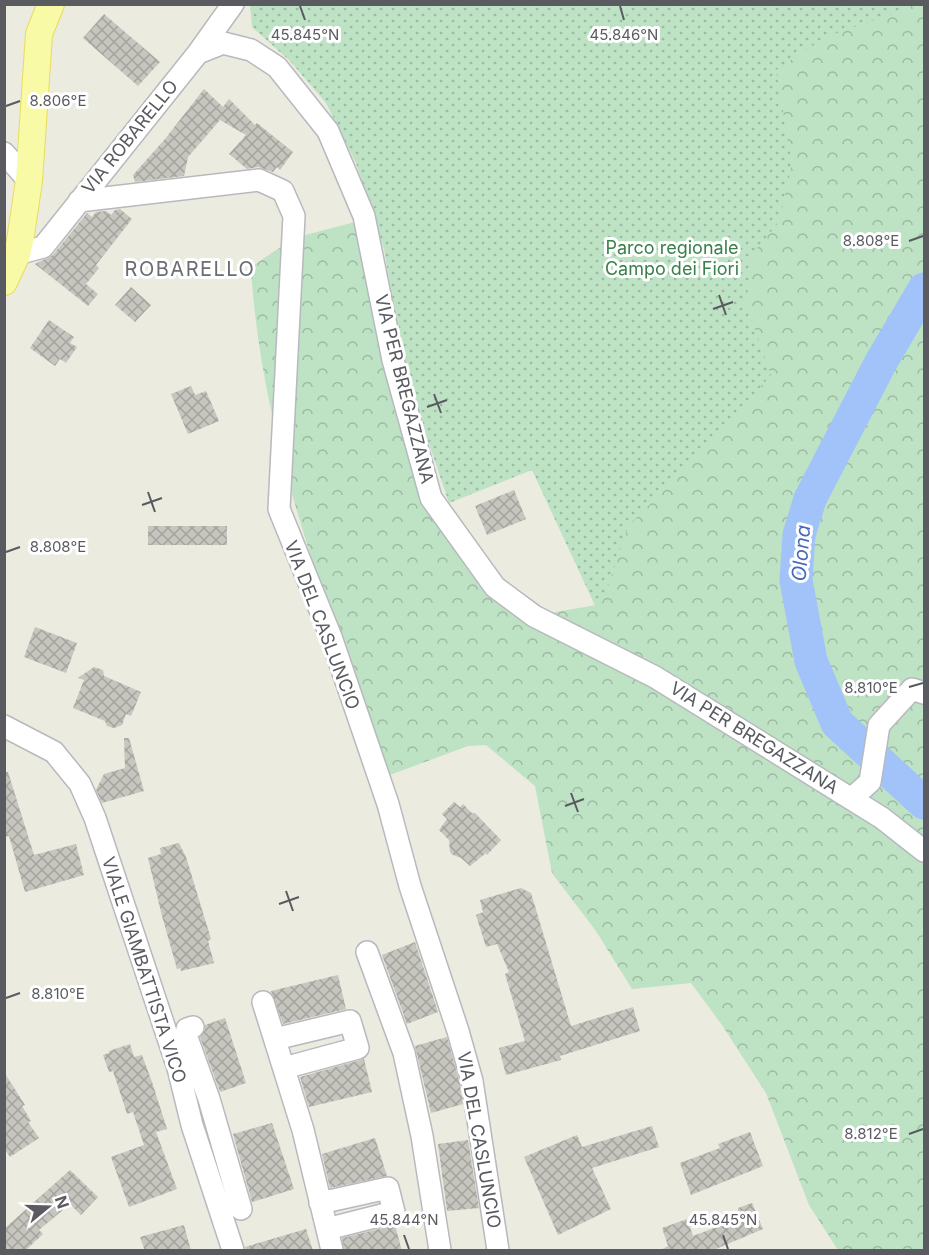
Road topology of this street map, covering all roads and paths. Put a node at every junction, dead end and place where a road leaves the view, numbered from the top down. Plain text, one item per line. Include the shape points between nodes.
1 (51, 4) edge
2 (233, 4) edge
3 (198, 53) junction
4 (4, 153) edge
5 (28, 181) junction
6 (79, 201) junction
7 (17, 254) junction
8 (4, 282) edge
9 (924, 693) edge
10 (4, 726) edge
11 (851, 799) junction
12 (924, 851) edge
13 (367, 952) dead end
14 (263, 1002) dead end
15 (193, 1027) dead end
16 (313, 1030) junction
17 (275, 1039) junction
18 (321, 1058) junction
19 (284, 1068) junction
20 (217, 1116) junction
21 (192, 1125) junction
22 (354, 1195) junction
23 (320, 1203) junction
24 (241, 1209) dead end
25 (360, 1220) junction
26 (327, 1229) junction
27 (233, 1251) edge
28 (332, 1251) edge
29 (440, 1251) edge
30 (498, 1251) edge

1 - 5 main road via 39,34
2 - 3 street, VIA ROBARELLO
3 - 6 street, VIA ROBARELLO
3 - 11 street, VIA PER BREGAZZANA via 223,43 251,50 277,67 328,131 364,216 393,360 431,498 495,587 534,616 655,677
4 - 5 street
5 - 7 main road
6 - 7 street, VIA ROBARELLO via 43,247
6 - 30 street, VIA DEL CASLUNCIO via 259,180 283,191 294,216 279,509 331,637 458,1031 472,1081
7 - 8 main road
9 - 11 street via 912,689 879,725 870,782
10 - 21 street, VIALE GIAMBATTISTA VICO via 54,752 80,784 95,818 178,1068
11 - 12 street, VIA PER BREGAZZANA
13 - 29 street via 404,1053
14 - 17 street
15 - 20 street via 187,1029 186,1035
16 - 17 street
16 - 18 street
16 - 18 street via 350,1021 358,1048
17 - 19 street
18 - 19 street
19 - 23 street
20 - 21 street
20 - 24 street
21 - 27 street, VIALE GIAMBATTISTA VICO
22 - 23 street
22 - 25 street
22 - 25 street via 388,1188 394,1212
23 - 26 street
25 - 26 street
26 - 28 street

